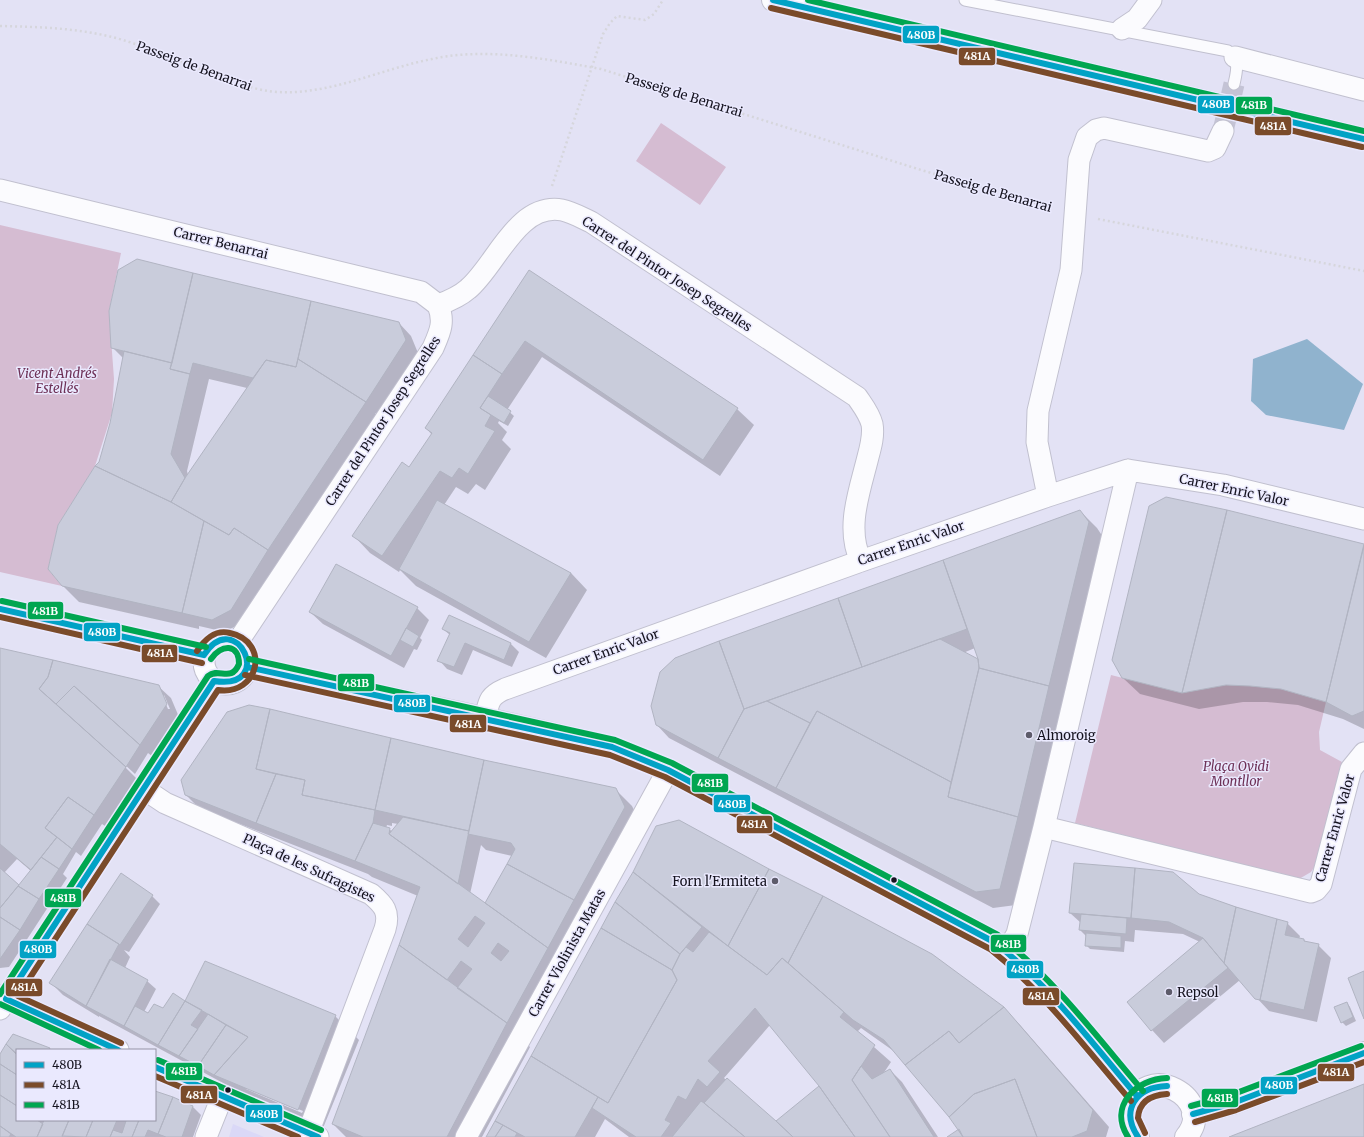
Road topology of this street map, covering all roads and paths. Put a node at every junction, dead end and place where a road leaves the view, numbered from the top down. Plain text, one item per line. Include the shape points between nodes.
1 (663, 0) edge
2 (773, 0) edge
3 (965, 0) edge
4 (1151, 0) edge
5 (0, 26) edge
6 (1122, 29) junction
7 (1235, 57) junction
8 (591, 67) junction
9 (1234, 84) tunnel mouth
10 (1364, 90) edge
11 (1223, 131) tunnel mouth
12 (1364, 139) edge
13 (0, 190) edge
14 (547, 210) junction
15 (1075, 215) junction
16 (1364, 271) edge
17 (438, 305) junction
18 (1128, 470) junction
19 (1048, 496) junction
20 (1364, 519) edge
21 (861, 561) junction
22 (0, 609) edge
23 (237, 643) junction
24 (204, 655) junction
25 (247, 667) junction
26 (214, 681) junction
27 (486, 718) junction
28 (1364, 753) edge
29 (668, 770) junction
30 (144, 789) junction
31 (1044, 826) junction
32 (1007, 951) junction
33 (2, 1001) edge
34 (116, 1049) edge
35 (1364, 1053) edge
36 (156, 1067) edge
37 (1137, 1096) junction
38 (222, 1097) junction
39 (1193, 1114) junction
40 (313, 1135) edge
41 (206, 1137) edge
42 (466, 1137) edge
43 (1138, 1137) edge
44 (1186, 1137) edge

1 - 8 path via 654,14 645,20 617,16 603,34
2 - 12 main road
3 - 6 lane
4 - 6 street via 1136,19
5 - 8 path, Passeig de Benarrai via 66,28 93,32 124,40 254,89 278,92 303,92 456,55 524,56
6 - 7 lane via 1228,51
7 - 9 lane via 1237,68
7 - 10 street
8 - 14 path via 551,189
8 - 15 path, Passeig de Benarrai
11 - 15 street via 1215,148 1208,151 1104,128 1096,130 1088,137 1079,160
13 - 17 street, Carrer Benarrai via 421,292
14 - 17 street via 532,216 515,229 480,277 468,289 454,299
14 - 21 street, Carrer del Pintor Josep Segrelles via 562,210 591,222 857,398 868,412 872,432 855,512 854,539
15 - 16 path, Passeig de Benarrai
15 - 19 street via 1071,270 1038,411 1037,442
17 - 23 street, Carrer del Pintor Josep Segrelles via 442,315 442,329 433,348
18 - 19 street, Carrer Enric Valor
18 - 20 street, Carrer Enric Valor via 1223,485
18 - 31 street
19 - 21 street, Carrer Enric Valor
21 - 27 street, Carrer Enric Valor via 505,689 494,694 489,701
22 - 24 street
23 - 24 street via 222,639 209,647
23 - 25 street via 246,653
24 - 26 street via 205,669
25 - 26 street via 245,673 234,682
25 - 27 street
26 - 30 street
27 - 29 street via 612,747
28 - 31 street, Carrer Enric Valor via 1351,769 1321,884 1311,892
29 - 32 street
29 - 42 street, Carrer Violinista Matas
30 - 33 street
30 - 40 street, Plaça de les Sufragistes via 165,803 371,894 388,915 386,929
31 - 32 street via 1017,934
32 - 37 street via 1045,989
33 - 34 street
35 - 39 main road via 1233,1103
36 - 38 street
37 - 39 main road via 1155,1085 1176,1088 1191,1104
37 - 43 main road via 1130,1115 1131,1125
38 - 40 street
38 - 41 street
39 - 44 main road via 1193,1124

